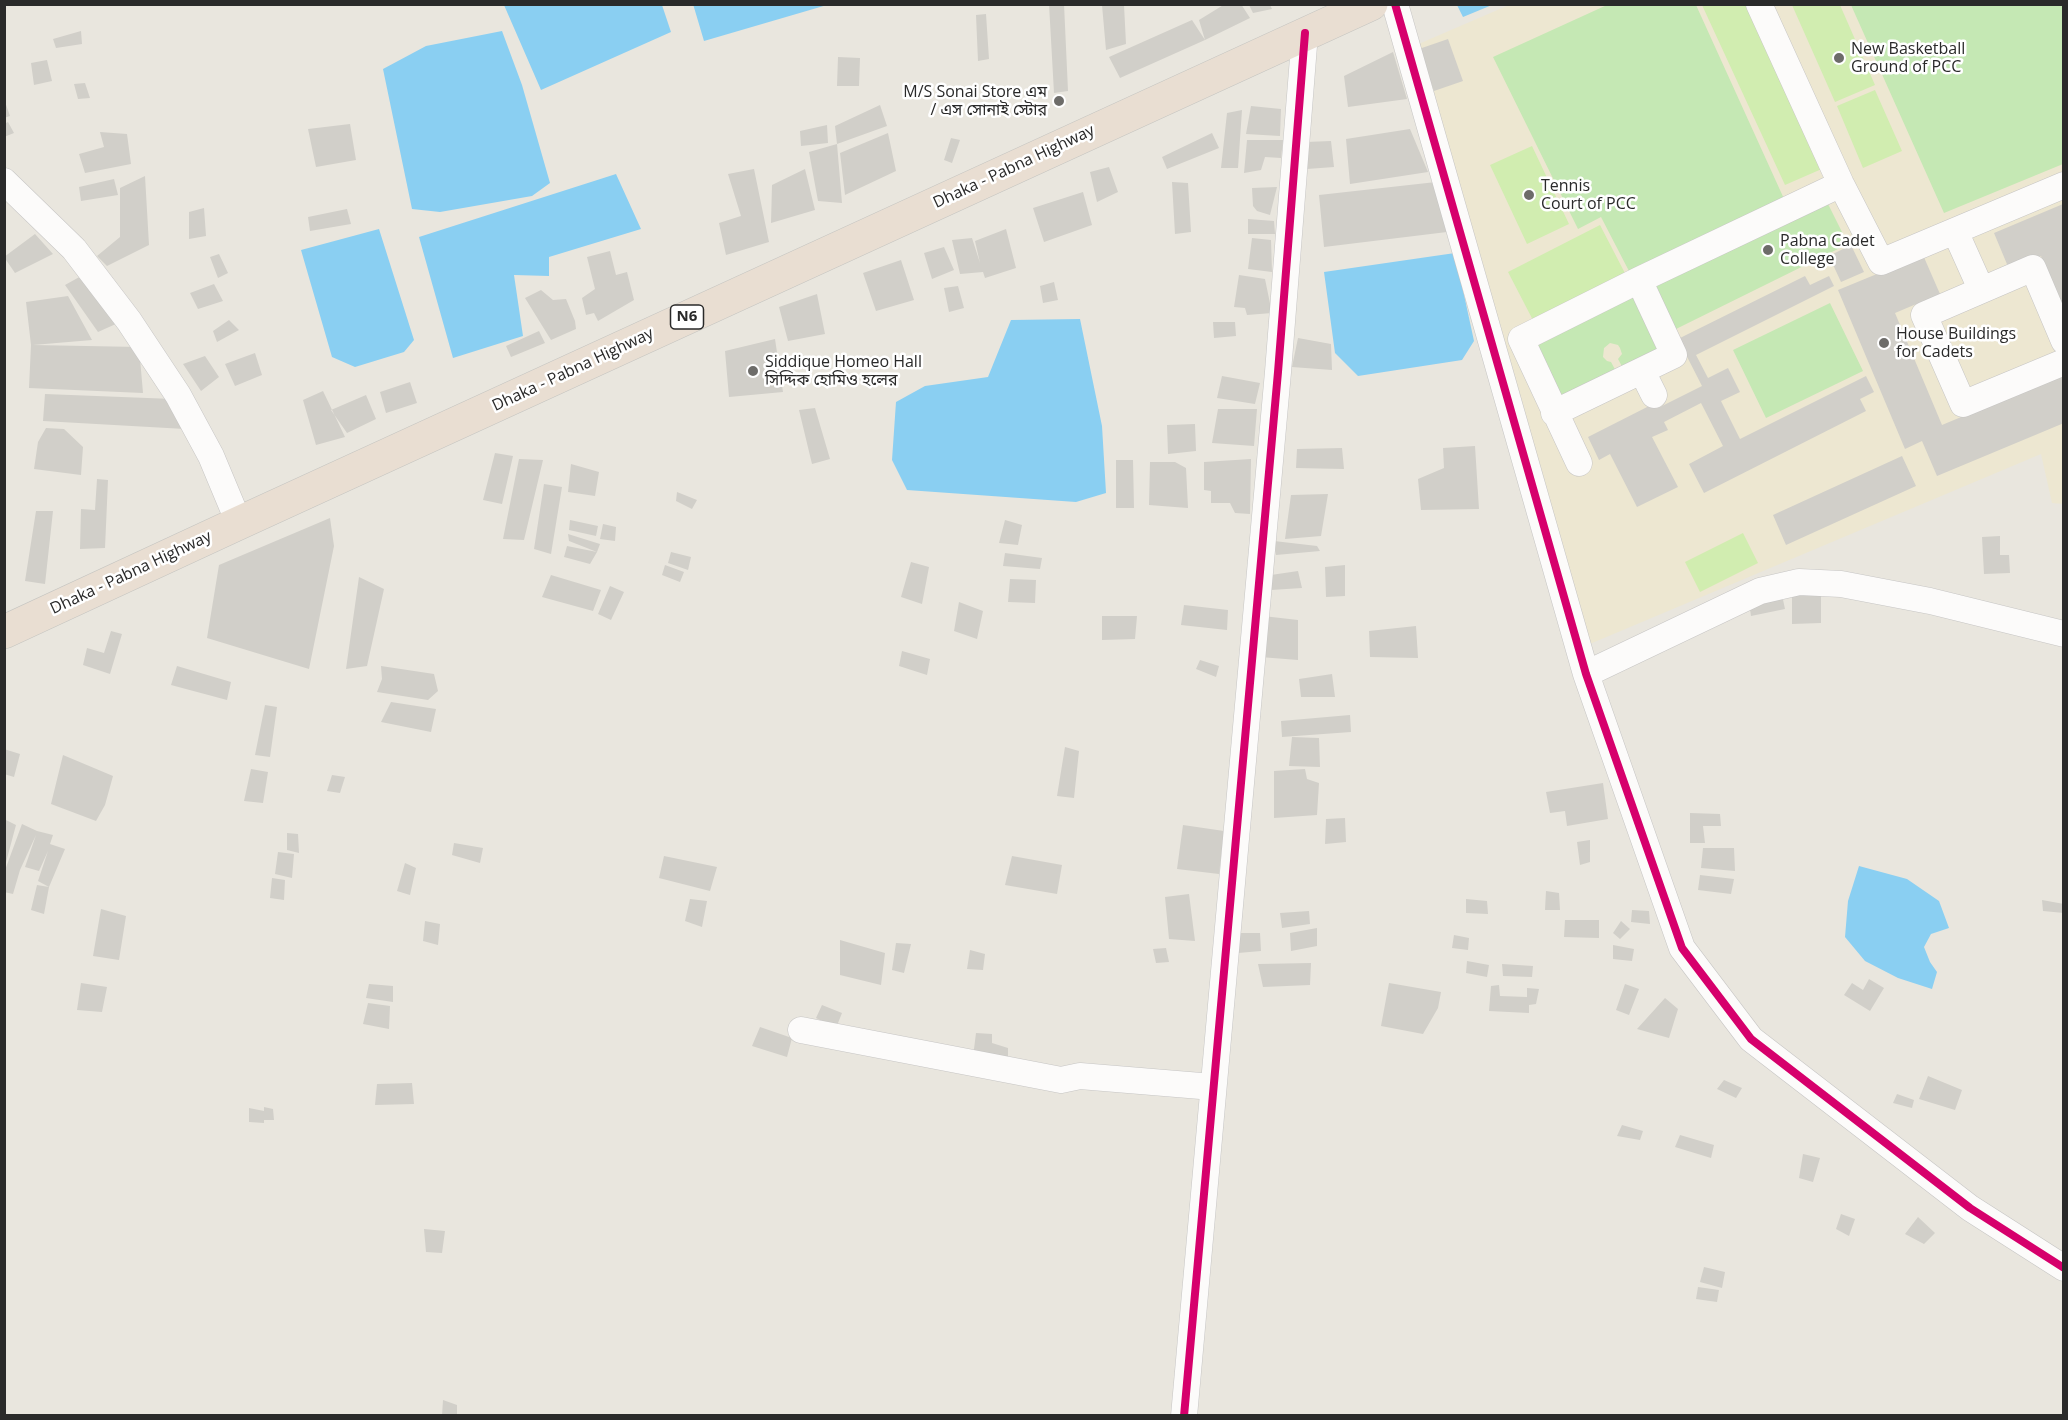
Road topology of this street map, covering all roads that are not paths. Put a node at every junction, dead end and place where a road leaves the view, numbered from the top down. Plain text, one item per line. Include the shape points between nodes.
1 (1371, 4) edge
2 (1395, 4) edge
3 (1759, 4) edge
4 (1319, 20) edge
5 (4, 181) edge
6 (1841, 184) junction
7 (2064, 185) edge
8 (1955, 231) junction
9 (1639, 280) junction
10 (1981, 289) junction
11 (2064, 341) edge
12 (2064, 362) edge
13 (1642, 371) junction
14 (1654, 395) dead end
15 (1554, 413) junction
16 (1579, 463) dead end
17 (239, 523) junction
18 (4, 632) edge
19 (2064, 634) edge
20 (1586, 674) junction
21 (801, 1030) dead end
22 (1213, 1087) junction
23 (2064, 1268) edge
24 (1184, 1416) edge

1 - 4 highway, Dhaka - Pabna Highway / N6
2 - 20 street
3 - 6 street
4 - 17 highway, Dhaka - Pabna Highway / N6
4 - 22 street via 1278,372
5 - 17 street via 74,249 129,321 178,394 211,456
6 - 8 street via 1881,262
6 - 9 street
7 - 8 street
8 - 10 street
9 - 13 street via 1674,355
9 - 15 street via 1521,339
10 - 11 street via 2033,268
10 - 12 street via 1924,315 1963,404
13 - 14 street
13 - 15 street
15 - 16 street
17 - 18 highway, Dhaka - Pabna Highway / N6
19 - 20 street via 1920,598 1841,584 1799,582 1760,591
20 - 23 street via 1682,948 1750,1039 1970,1208
21 - 22 street via 1061,1080 1080,1076
22 - 24 street

